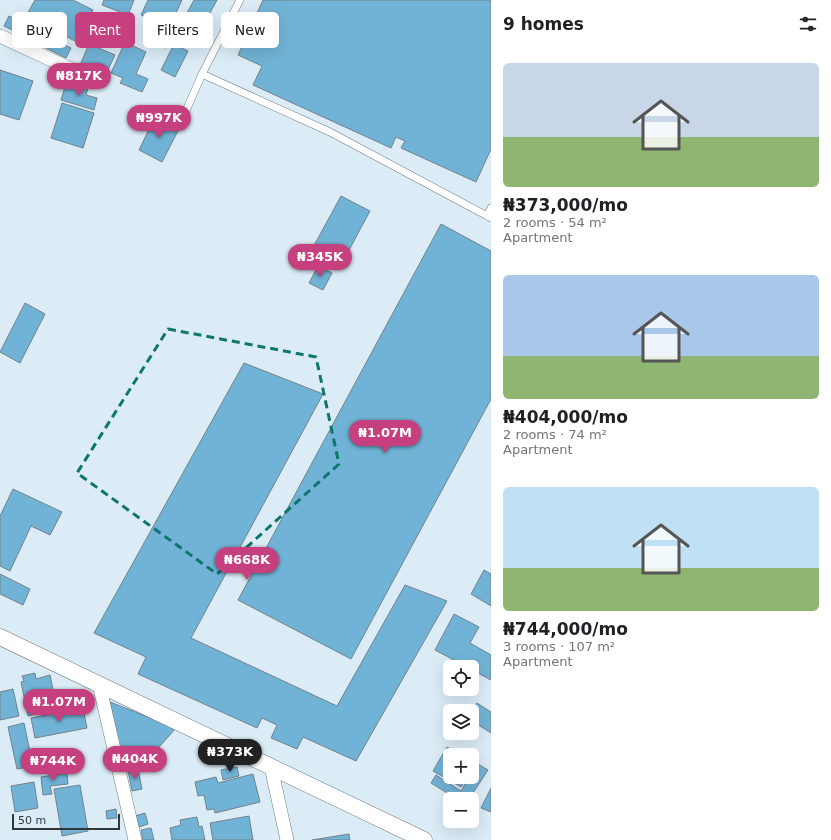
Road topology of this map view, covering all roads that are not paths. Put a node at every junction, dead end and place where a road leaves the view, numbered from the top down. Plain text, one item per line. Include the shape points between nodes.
1 (240, 0) edge
2 (0, 36) edge
3 (71, 69) dead end
4 (202, 74) junction
5 (182, 120) dead end
6 (491, 208) edge
7 (489, 217) edge
8 (0, 636) edge
9 (99, 684) junction
10 (271, 767) junction
11 (134, 840) edge
12 (287, 840) edge
13 (424, 840) edge

1 - 4 lane
2 - 3 street
4 - 5 lane
4 - 7 lane via 330,132
6 - 7 lane
8 - 9 street
9 - 10 street
9 - 11 street
10 - 12 street
10 - 13 street

